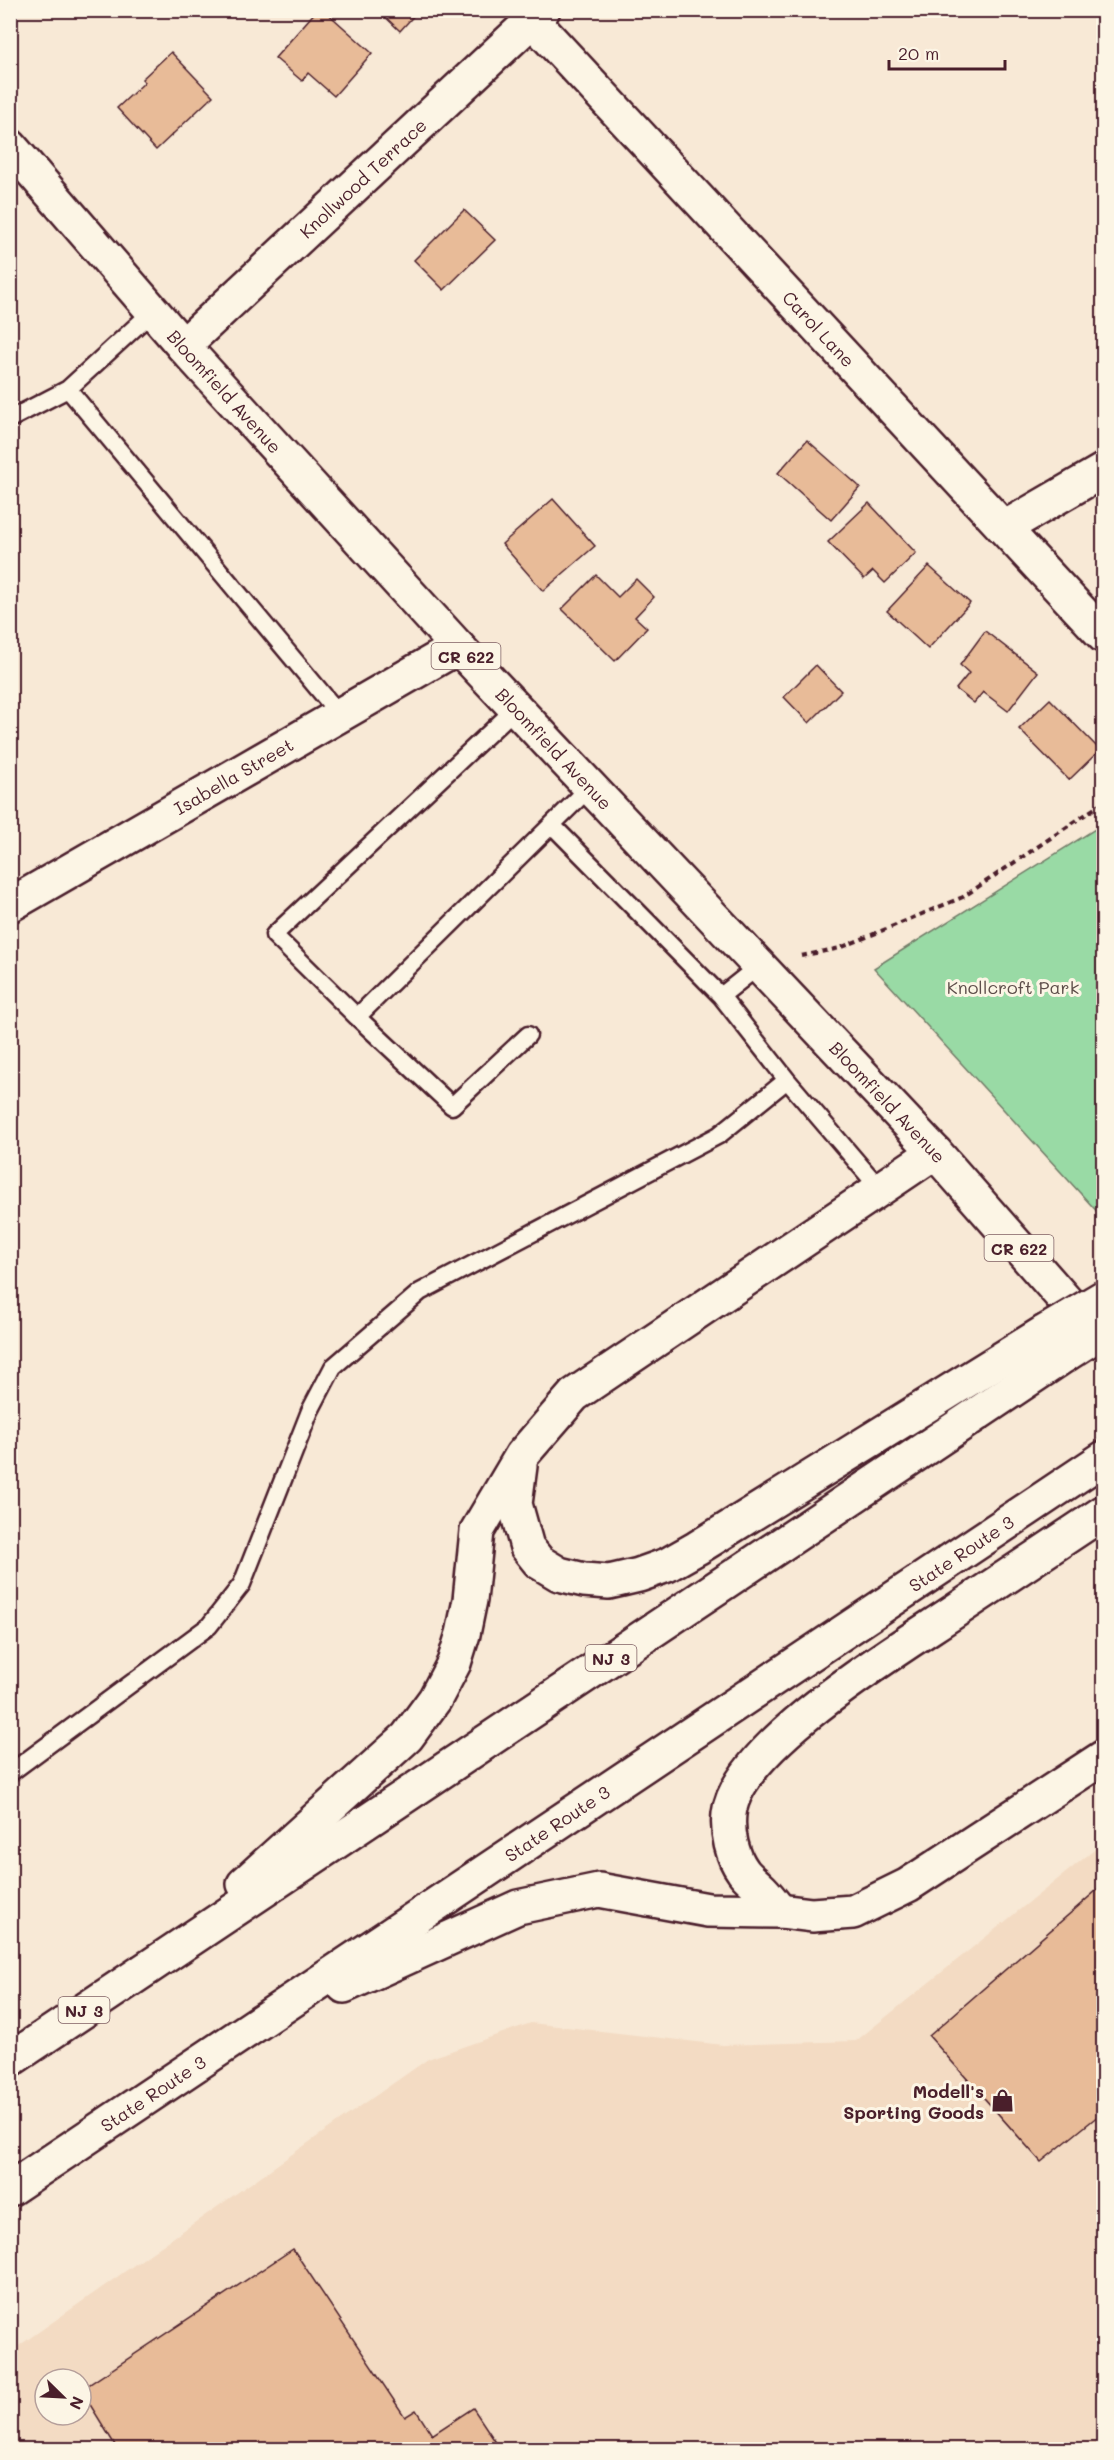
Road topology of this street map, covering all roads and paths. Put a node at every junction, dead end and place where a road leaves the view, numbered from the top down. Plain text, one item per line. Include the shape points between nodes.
1 (538, 16) edge
2 (10, 146) edge
3 (153, 311) junction
4 (183, 346) junction
5 (68, 389) junction
6 (10, 419) edge
7 (1104, 470) edge
8 (1004, 528) junction
9 (1104, 636) edge
10 (458, 647) junction
11 (516, 708) junction
12 (340, 715) junction
13 (590, 787) junction
14 (1104, 802) edge
15 (552, 825) junction
16 (11, 903) edge
17 (760, 965) junction
18 (721, 996) junction
19 (357, 1017) junction
20 (528, 1035) dead end
21 (786, 1080) junction
22 (935, 1152) junction
23 (880, 1189) junction
24 (1104, 1297) edge
25 (1104, 1329) edge
26 (1104, 1343) edge
27 (1055, 1344) junction
28 (522, 1455) junction
29 (1104, 1458) edge
30 (1104, 1512) edge
31 (1104, 1757) edge
32 (10, 1773) edge
33 (780, 1911) junction
34 (158, 1961) junction
35 (252, 2028) junction
36 (10, 2060) edge
37 (10, 2189) edge

1 - 4 main road, Knollwood Terrace
1 - 8 main road, Carol Lane
2 - 3 main road, Bloomfield Avenue / CR 622
3 - 4 main road, Bloomfield Avenue / CR 622
3 - 5 lane
4 - 10 main road, Bloomfield Avenue / CR 622
5 - 6 lane
5 - 12 lane
7 - 8 main road
8 - 9 main road, Carol Lane
10 - 11 main road, Bloomfield Avenue / CR 622
10 - 12 main road, Isabella Street
11 - 13 main road, Bloomfield Avenue / CR 622
11 - 19 lane via 274,935
12 - 16 main road, Isabella Street
13 - 15 lane
13 - 17 main road, Bloomfield Avenue / CR 622
14 - 17 path via 963,897 840,948
15 - 18 lane
15 - 19 lane
17 - 18 lane
17 - 22 main road, Bloomfield Avenue / CR 622
18 - 21 lane
19 - 20 lane via 452,1106
21 - 23 lane
21 - 32 lane via 719,1135 420,1292 333,1367 310,1411 236,1593 209,1626
22 - 23 main road
22 - 26 main road, Bloomfield Avenue / CR 622
23 - 28 main road via 574,1395
24 - 27 main road, bridge
25 - 27 main road, NJ 3, bridge
27 - 28 main road via 667,1565 609,1582 559,1574 539,1562 527,1547 515,1504
27 - 34 main road, NJ 3
28 - 34 main road via 477,1531 463,1634 435,1699 407,1737
29 - 35 main road, State Route 3
30 - 33 main road via 810,1710 747,1774 729,1812 731,1845 743,1872
31 - 33 main road via 908,1885 871,1903 853,1911 812,1915
33 - 35 main road via 708,1910 599,1890 542,1900 495,1916
34 - 36 main road, NJ 3
35 - 37 main road, State Route 3

